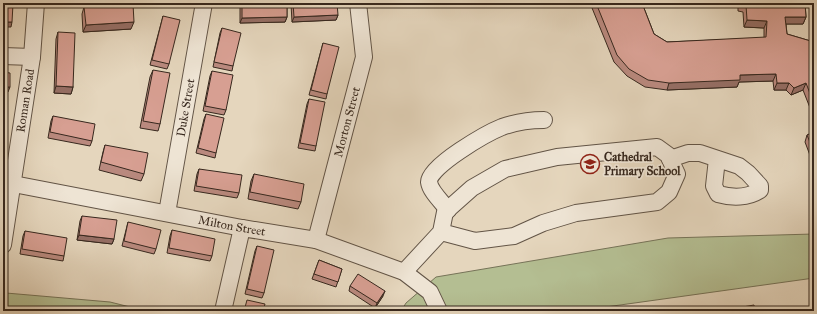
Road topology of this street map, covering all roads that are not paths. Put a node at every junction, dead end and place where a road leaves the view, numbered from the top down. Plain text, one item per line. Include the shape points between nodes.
1 (36, 3) edge
2 (204, 3) edge
3 (358, 3) edge
4 (3, 56) edge
5 (32, 57) junction
6 (544, 120) dead end
7 (670, 159) junction
8 (717, 159) dead end
9 (8, 183) edge
10 (448, 210) junction
11 (167, 213) junction
12 (242, 228) junction
13 (441, 232) junction
14 (316, 240) junction
15 (3, 245) edge
16 (404, 272) junction
17 (223, 311) edge
18 (439, 311) edge

1 - 5 street, Roman Road
2 - 11 street, Duke Street
3 - 14 street, Morton Street via 364,57
4 - 5 street
5 - 9 street, Roman Road
6 - 10 street via 529,120 501,128 460,151 432,172 430,187
7 - 8 street via 688,153
7 - 10 street via 657,147 557,157 505,169 472,188
7 - 13 street via 677,174 669,192 657,202 576,212 514,236 475,241
9 - 11 street, Milton Street
9 - 15 street, Roman Road
10 - 13 street via 445,212
11 - 12 street, Milton Street
12 - 14 street, Milton Street
12 - 17 street
13 - 16 street
14 - 16 street, Milton Street
16 - 18 street, Milton Street via 430,292

